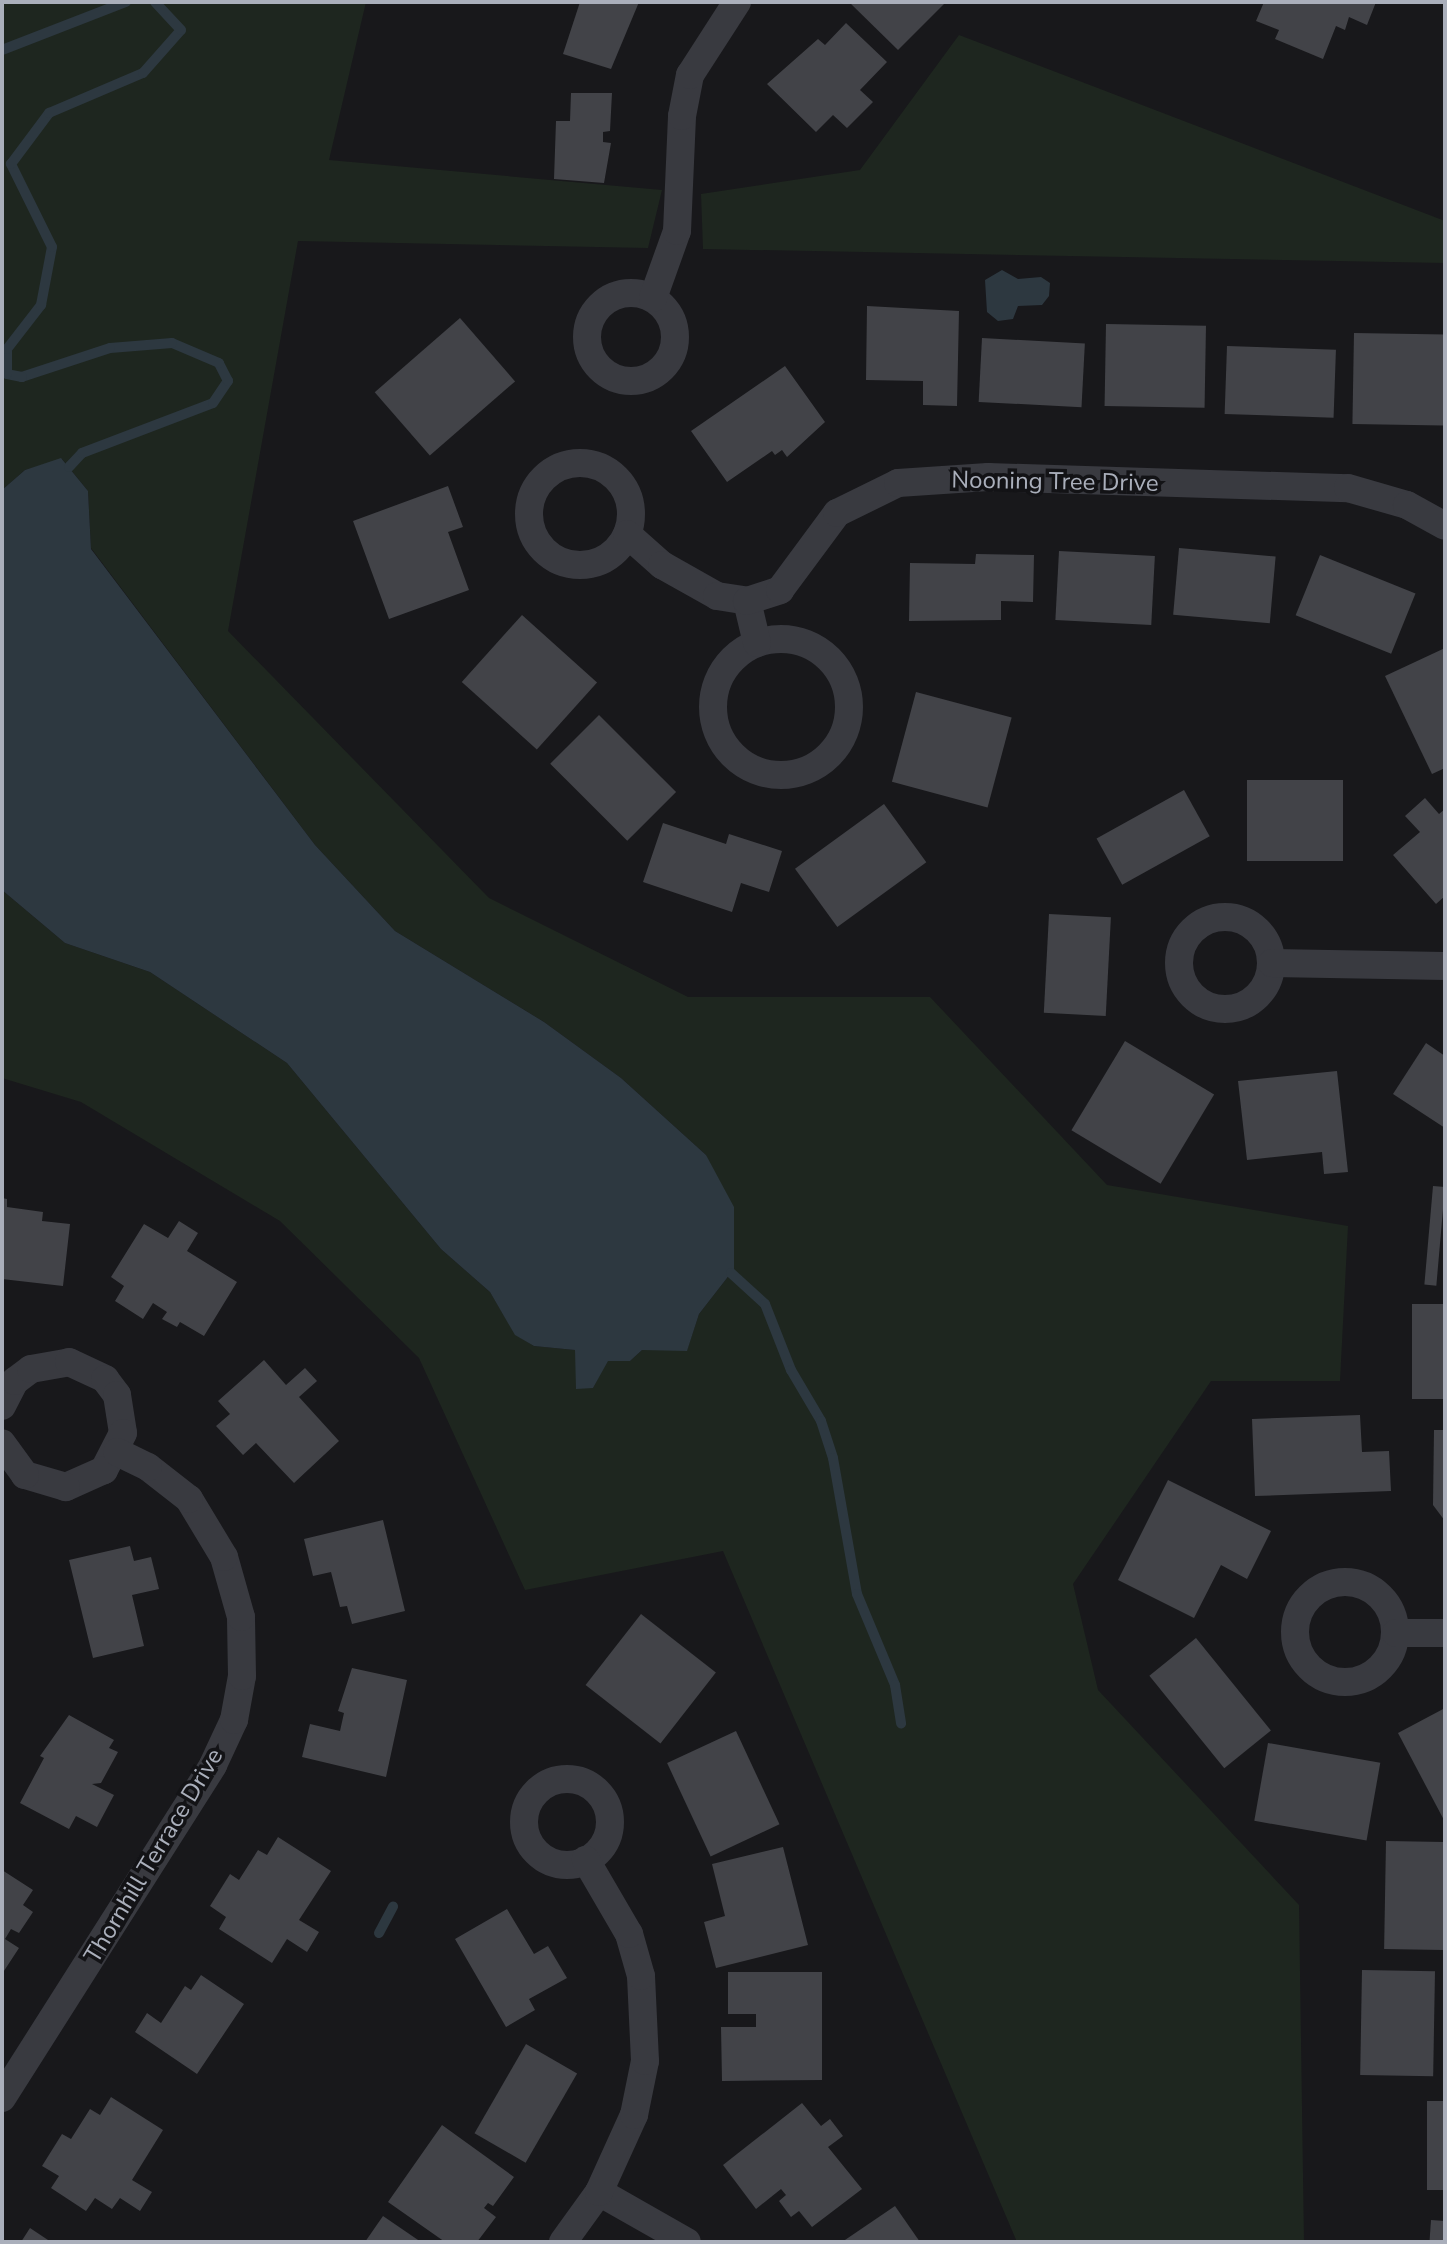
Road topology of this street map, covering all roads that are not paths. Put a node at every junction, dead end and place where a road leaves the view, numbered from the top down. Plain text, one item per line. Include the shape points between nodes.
1 (737, 2) edge
2 (653, 298) dead end
3 (1445, 526) edge
4 (627, 534) dead end
5 (747, 601) junction
6 (757, 643) junction
7 (1272, 963) dead end
8 (1445, 966) edge
9 (2, 1406) edge
10 (2, 1443) edge
11 (117, 1452) junction
12 (1396, 1633) dead end
13 (1445, 1633) edge
14 (586, 1860) dead end
15 (2, 2098) edge
16 (599, 2192) junction
17 (563, 2242) edge
18 (687, 2242) edge

1 - 2 street via 690,75 682,116 677,231
3 - 5 street, Nooning Tree Drive via 1407,505 1348,488 988,477 898,483 837,513 780,590
4 - 5 street via 662,565 717,596
5 - 6 street
6 - 6 street via 737,654 722,672 714,692 718,735 747,767 767,775 803,773 837,749 847,729 847,685 828,658 800,641
7 - 8 street
9 - 11 street via 15,1381 31,1369 69,1362 88,1368 117,1395 123,1433
10 - 11 street via 25,1475 66,1487 87,1482
11 - 15 street, Thornhill Terrace Drive via 148,1467 189,1499 224,1557 241,1617 242,1676 234,1720 213,1765
12 - 13 street
14 - 16 street via 629,1934 644,2014 645,2061 634,2115
16 - 17 street
16 - 18 street

